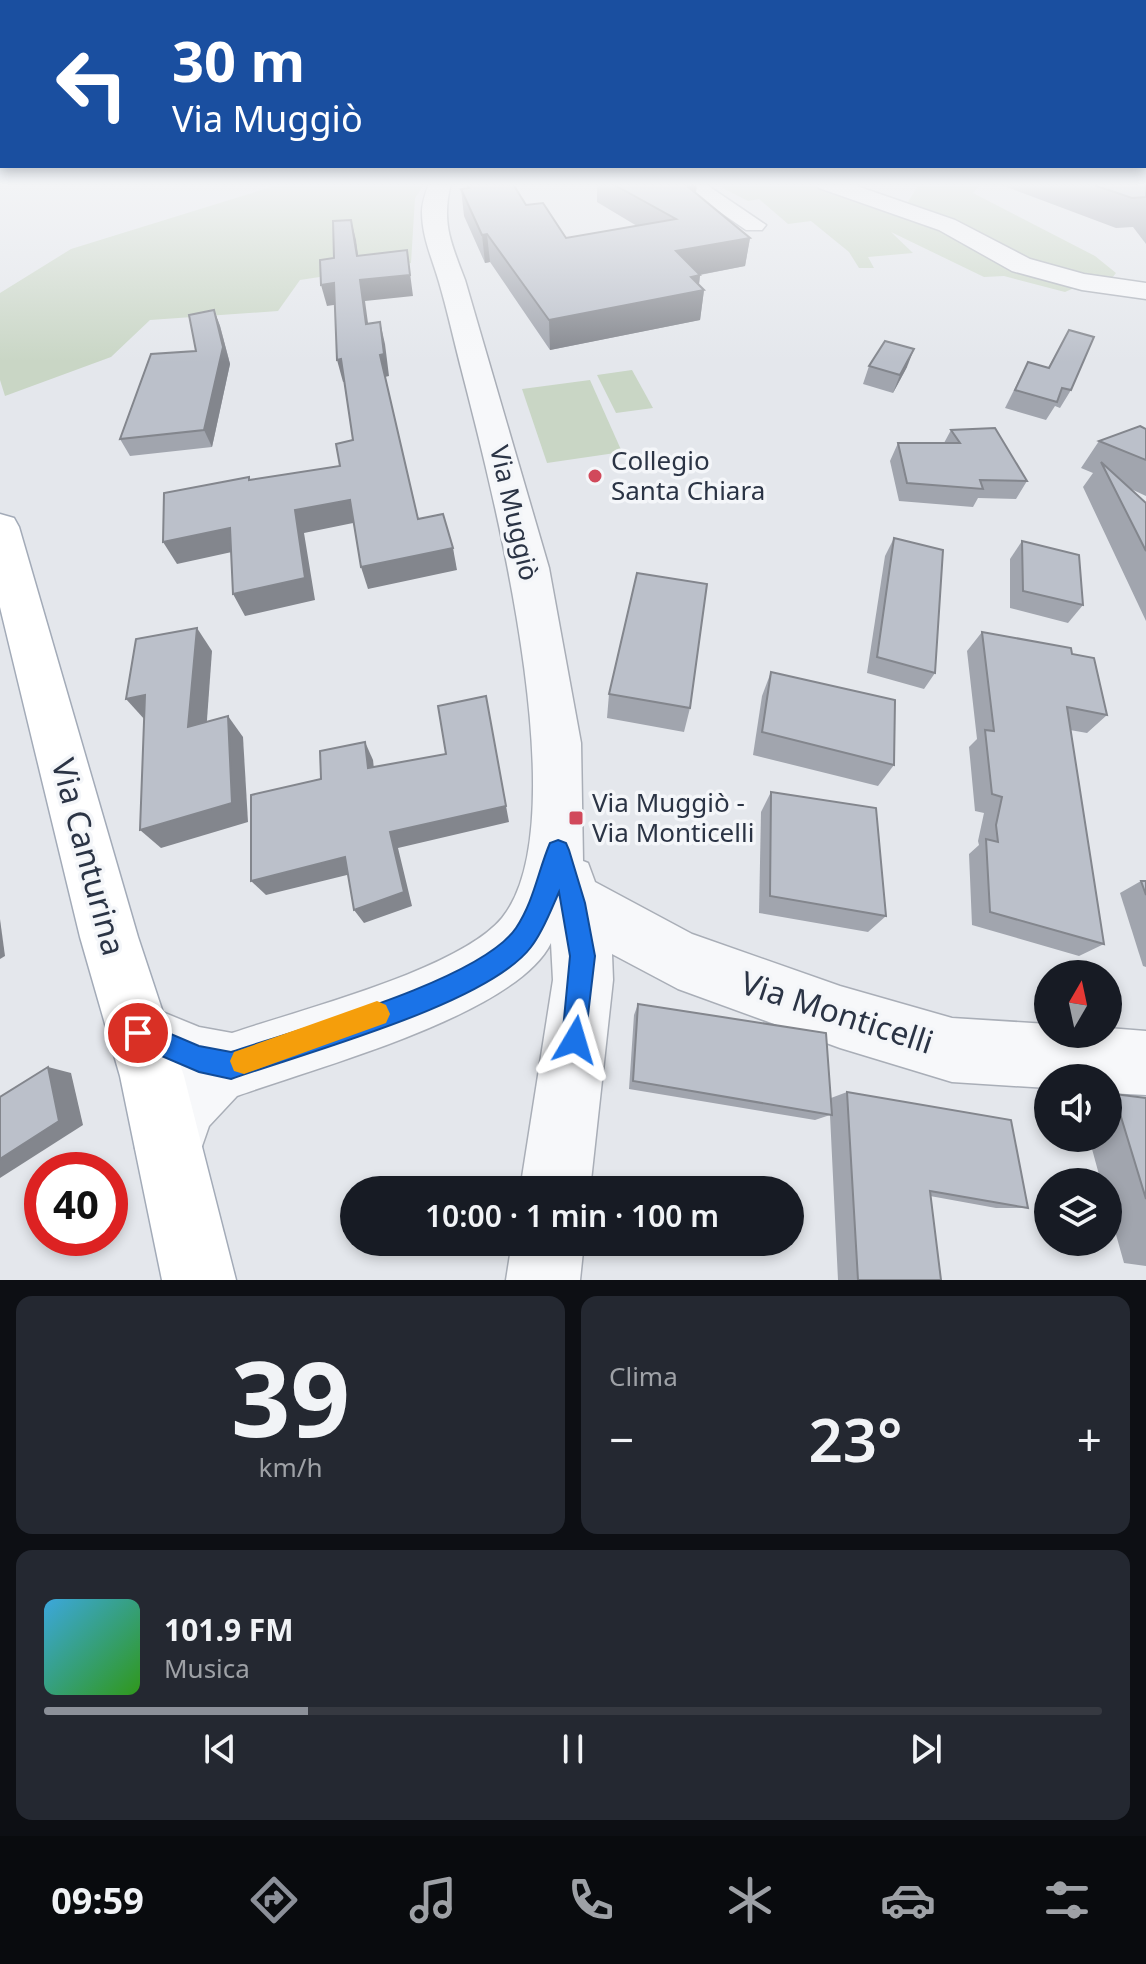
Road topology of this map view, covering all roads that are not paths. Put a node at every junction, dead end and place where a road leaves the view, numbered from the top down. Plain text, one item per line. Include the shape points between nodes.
1 (438, 243) edge
2 (980, 243) edge
3 (1146, 291) edge
4 (0, 527) edge
5 (560, 880) junction
6 (138, 1033) junction
7 (1146, 1063) edge
8 (231, 1065) junction
9 (169, 1148) junction
10 (557, 1176) edge
11 (546, 1256) edge
12 (199, 1280) edge
13 (543, 1280) edge

1 - 5 street, Via Muggiò via 508,479 543,645 557,743
2 - 3 street via 1021,265 1082,282
4 - 6 main road, Via Canturina
5 - 7 street, Via Monticelli via 678,959 840,1017 952,1050
5 - 8 street, Via Muggiò via 523,938 479,975
5 - 10 street, Via Muggiò via 583,956 583,980
6 - 8 street via 199,1059
6 - 9 main road, Via Canturina
8 - 9 street, Via Muggiò via 216,1071 186,1103
9 - 12 main road, Via Canturina
11 - 13 street

